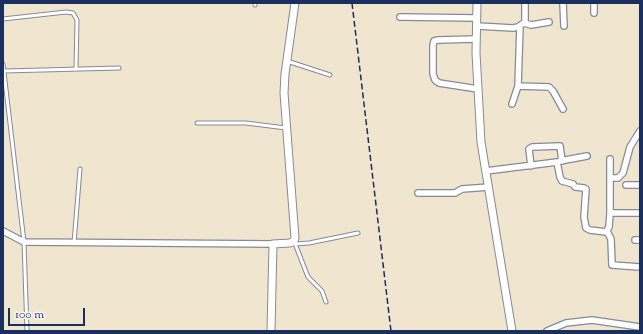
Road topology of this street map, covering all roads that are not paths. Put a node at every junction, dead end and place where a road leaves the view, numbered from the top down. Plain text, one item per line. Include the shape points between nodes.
1 (295, 3) edge
2 (477, 3) edge
3 (525, 3) edge
4 (563, 3) edge
5 (594, 3) edge
6 (594, 13) dead end
7 (400, 17) dead end
8 (3, 18) edge
9 (477, 18) junction
10 (549, 22) dead end
11 (522, 24) junction
12 (476, 26) junction
13 (564, 26) dead end
14 (476, 39) junction
15 (287, 61) junction
16 (3, 64) edge
17 (119, 68) dead end
18 (76, 69) junction
19 (4, 71) edge
20 (330, 75) dead end
21 (518, 86) junction
22 (478, 89) junction
23 (512, 104) dead end
24 (563, 109) dead end
25 (197, 123) dead end
26 (286, 128) junction
27 (640, 131) edge
28 (587, 156) dead end
29 (610, 159) dead end
30 (560, 161) junction
31 (531, 166) junction
32 (80, 169) dead end
33 (486, 171) junction
34 (610, 178) junction
35 (626, 185) dead end
36 (640, 185) edge
37 (489, 187) junction
38 (418, 193) dead end
39 (610, 213) junction
40 (640, 213) edge
41 (607, 230) junction
42 (3, 231) edge
43 (358, 233) dead end
44 (24, 242) junction
45 (74, 242) junction
46 (294, 242) junction
47 (273, 244) junction
48 (640, 267) edge
49 (326, 302) dead end
50 (640, 327) edge
51 (26, 331) edge
52 (271, 331) edge
53 (512, 331) edge
54 (547, 331) edge

1 - 15 street
2 - 9 street
3 - 11 street
4 - 13 street
5 - 6 street
7 - 9 street
8 - 18 lane via 73,13 77,20
9 - 12 street
10 - 11 street
11 - 12 street via 513,28
11 - 21 street
12 - 14 street
14 - 22 street
14 - 22 street via 434,41 433,74 439,83
15 - 20 lane
15 - 26 street via 284,83
16 - 19 lane
17 - 18 lane
18 - 19 lane
19 - 44 lane
21 - 23 street
21 - 24 street via 549,87
22 - 33 street via 481,142
25 - 26 lane via 246,123
26 - 46 street
27 - 34 street via 630,147 623,173 618,178
28 - 30 street
29 - 34 street
30 - 31 street
30 - 31 street via 560,146 532,147 529,148
30 - 41 street via 562,181 586,189 586,228 603,232
31 - 33 street
32 - 45 lane
33 - 37 street
34 - 39 street
35 - 36 street
37 - 38 street via 462,189 452,193
37 - 53 street
39 - 40 street
39 - 41 street
41 - 48 street via 611,239 612,265
42 - 44 street
43 - 46 lane via 309,243
44 - 45 street
44 - 51 lane
45 - 47 street
46 - 47 street
46 - 49 lane via 308,277 322,291
47 - 52 street
50 - 54 street via 592,320 566,323

